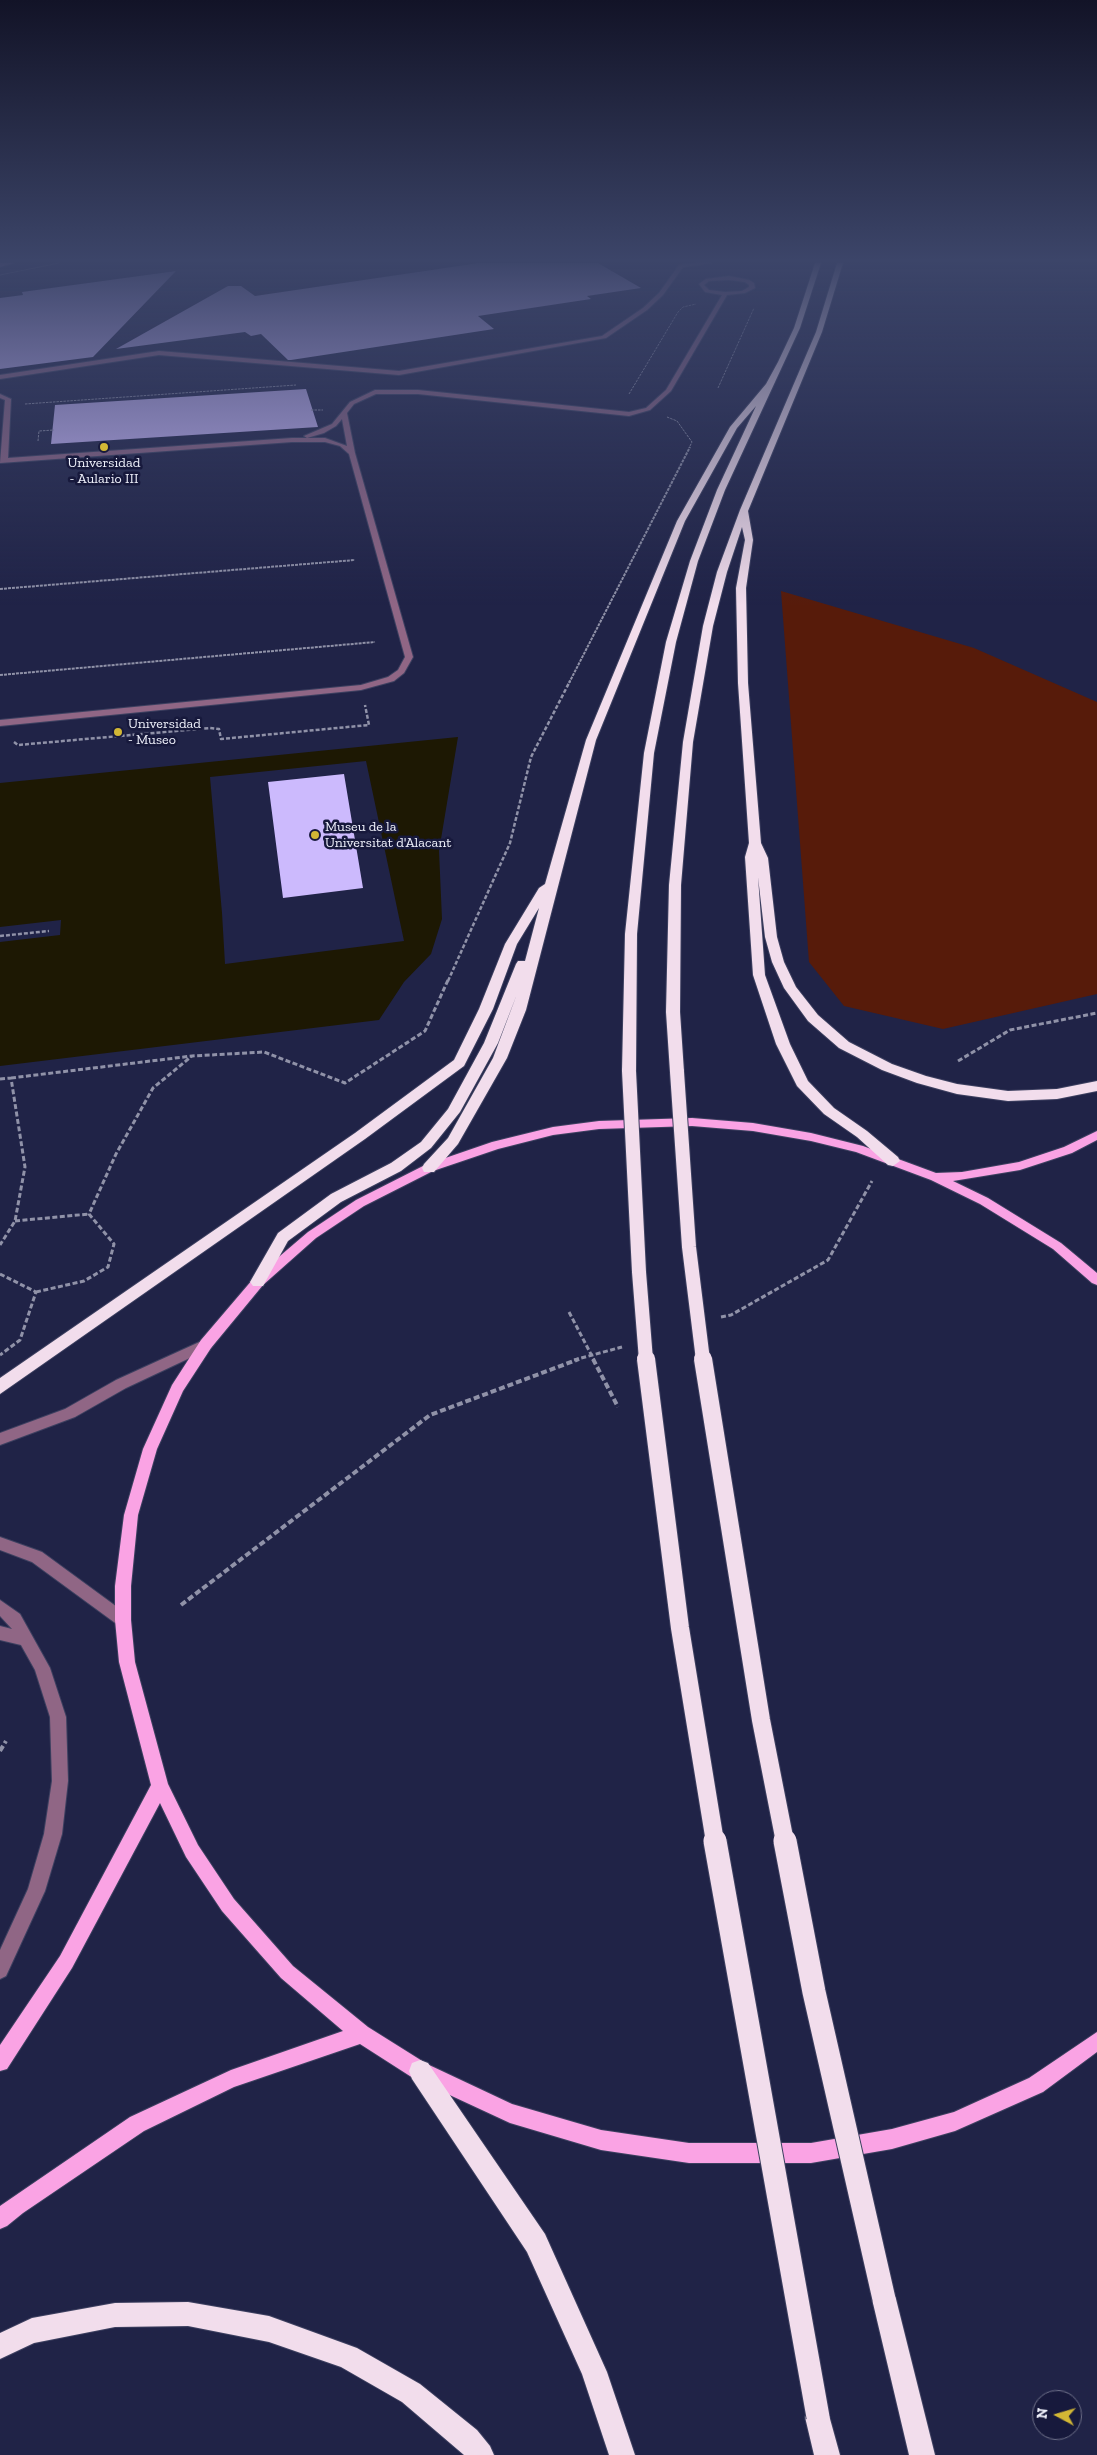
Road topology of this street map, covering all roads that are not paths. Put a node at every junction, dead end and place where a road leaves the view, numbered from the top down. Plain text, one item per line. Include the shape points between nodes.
1 (675, 378) edge
2 (773, 378) edge
3 (801, 378) edge
4 (769, 385) junction
5 (0, 396) edge
6 (344, 414) junction
7 (292, 440) junction
8 (352, 453) junction
9 (2, 461) edge
10 (744, 510) junction
11 (0, 723) edge
12 (754, 843) junction
13 (552, 876) junction
14 (1097, 1086) edge
15 (1097, 1135) edge
16 (894, 1161) junction
17 (430, 1168) junction
18 (935, 1177) junction
19 (1097, 1280) edge
20 (258, 1282) junction
21 (206, 1344) junction
22 (0, 1387) edge
23 (0, 1439) edge
24 (0, 1543) edge
25 (0, 1607) edge
26 (123, 1620) junction
27 (0, 1633) edge
28 (25, 1639) junction
29 (160, 1786) junction
30 (0, 1970) edge
31 (361, 2034) junction
32 (1097, 2041) edge
33 (0, 2062) edge
34 (420, 2071) junction
35 (0, 2219) edge
36 (0, 2346) edge
37 (481, 2455) edge
38 (622, 2455) edge
39 (827, 2455) edge
40 (922, 2455) edge

1 - 6 street via 668,390 648,409 629,414 394,391 375,392 352,403
2 - 4 highway
3 - 10 highway
4 - 13 highway via 734,427 681,521 591,740
4 - 39 highway, bridge via 721,490 694,561 659,698 649,753 631,934 629,1072 639,1272 680,1628 733,1950
5 - 9 street via 8,399
6 - 7 street via 322,432
6 - 8 street
7 - 8 street via 325,440
7 - 9 street
8 - 11 street via 408,657 401,672 379,683 361,687
10 - 12 highway via 749,540 741,588 743,683
10 - 40 highway, bridge via 722,572 708,626 688,742 675,885 673,1012 689,1247 703,1363 760,1720 814,1992
12 - 14 highway via 762,858 771,937 778,962 790,988 813,1018 844,1045 886,1067 957,1089 1008,1096 1057,1094
12 - 16 highway via 751,857 759,974 783,1044 802,1083 829,1111
13 - 17 highway via 519,1010 500,1058 453,1142
13 - 20 highway via 506,1010 453,1112 426,1145 396,1167 336,1198 283,1237
13 - 22 highway via 511,944 486,1009 459,1063 360,1136
15 - 18 main road via 1068,1150 1020,1166
16 - 17 main road via 811,1137 753,1127 652,1121 553,1132 496,1145
16 - 18 main road
17 - 20 main road via 352,1208 312,1235
18 - 19 main road via 984,1201 1056,1246
20 - 21 main road
21 - 23 street via 120,1384 70,1414
21 - 26 main road via 178,1389 150,1449 131,1515
24 - 26 street via 37,1557
25 - 28 street via 14,1619
26 - 29 main road via 127,1662
27 - 28 street
28 - 30 street via 42,1668 58,1717 60,1781 53,1834 36,1891
29 - 31 main road via 192,1852 228,1906 287,1972
29 - 33 main road via 66,1962
31 - 34 main road
31 - 35 main road via 232,2079 137,2124
32 - 34 main road via 1036,2084 955,2121 892,2139 811,2153 688,2153 601,2140 510,2113
34 - 38 highway via 536,2243 594,2372
36 - 37 highway via 32,2331 115,2315 188,2314 269,2329 348,2356 411,2393 468,2439

